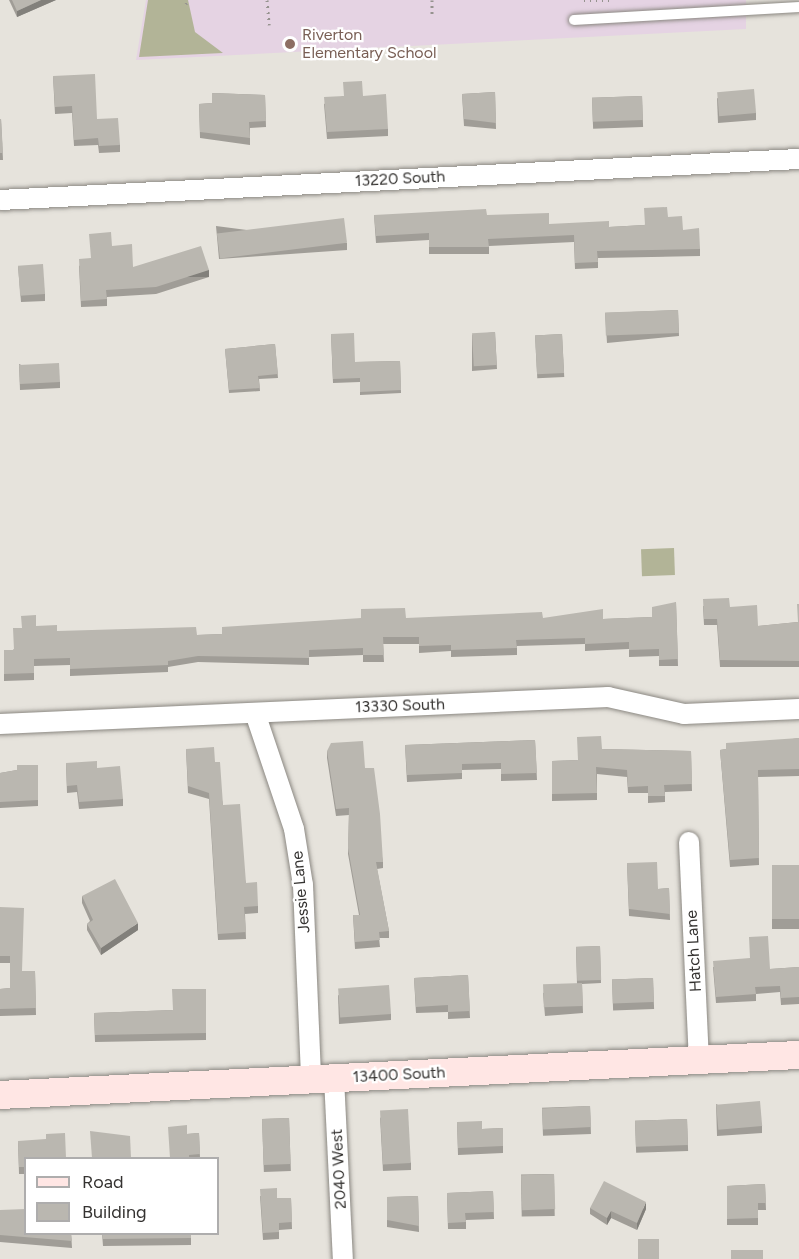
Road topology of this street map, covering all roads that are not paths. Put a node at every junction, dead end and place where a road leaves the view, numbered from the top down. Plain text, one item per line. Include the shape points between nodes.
1 (728, 5) edge
2 (799, 7) edge
3 (574, 20) dead end
4 (799, 159) edge
5 (0, 200) edge
6 (799, 709) edge
7 (255, 713) junction
8 (0, 724) edge
9 (689, 842) dead end
10 (799, 1055) edge
11 (699, 1060) junction
12 (322, 1078) junction
13 (0, 1095) edge
14 (343, 1259) edge

1 - 2 lane
1 - 3 lane
4 - 5 street, 13220 South
6 - 7 street, 13330 South via 684,714 608,698
7 - 8 street, 13330 South
7 - 12 street, Jessie Lane via 294,829
9 - 11 street, Hatch Lane
10 - 11 street, 13400 South
11 - 12 street, 13400 South
12 - 13 street, 13400 South
12 - 14 street, 2040 West

